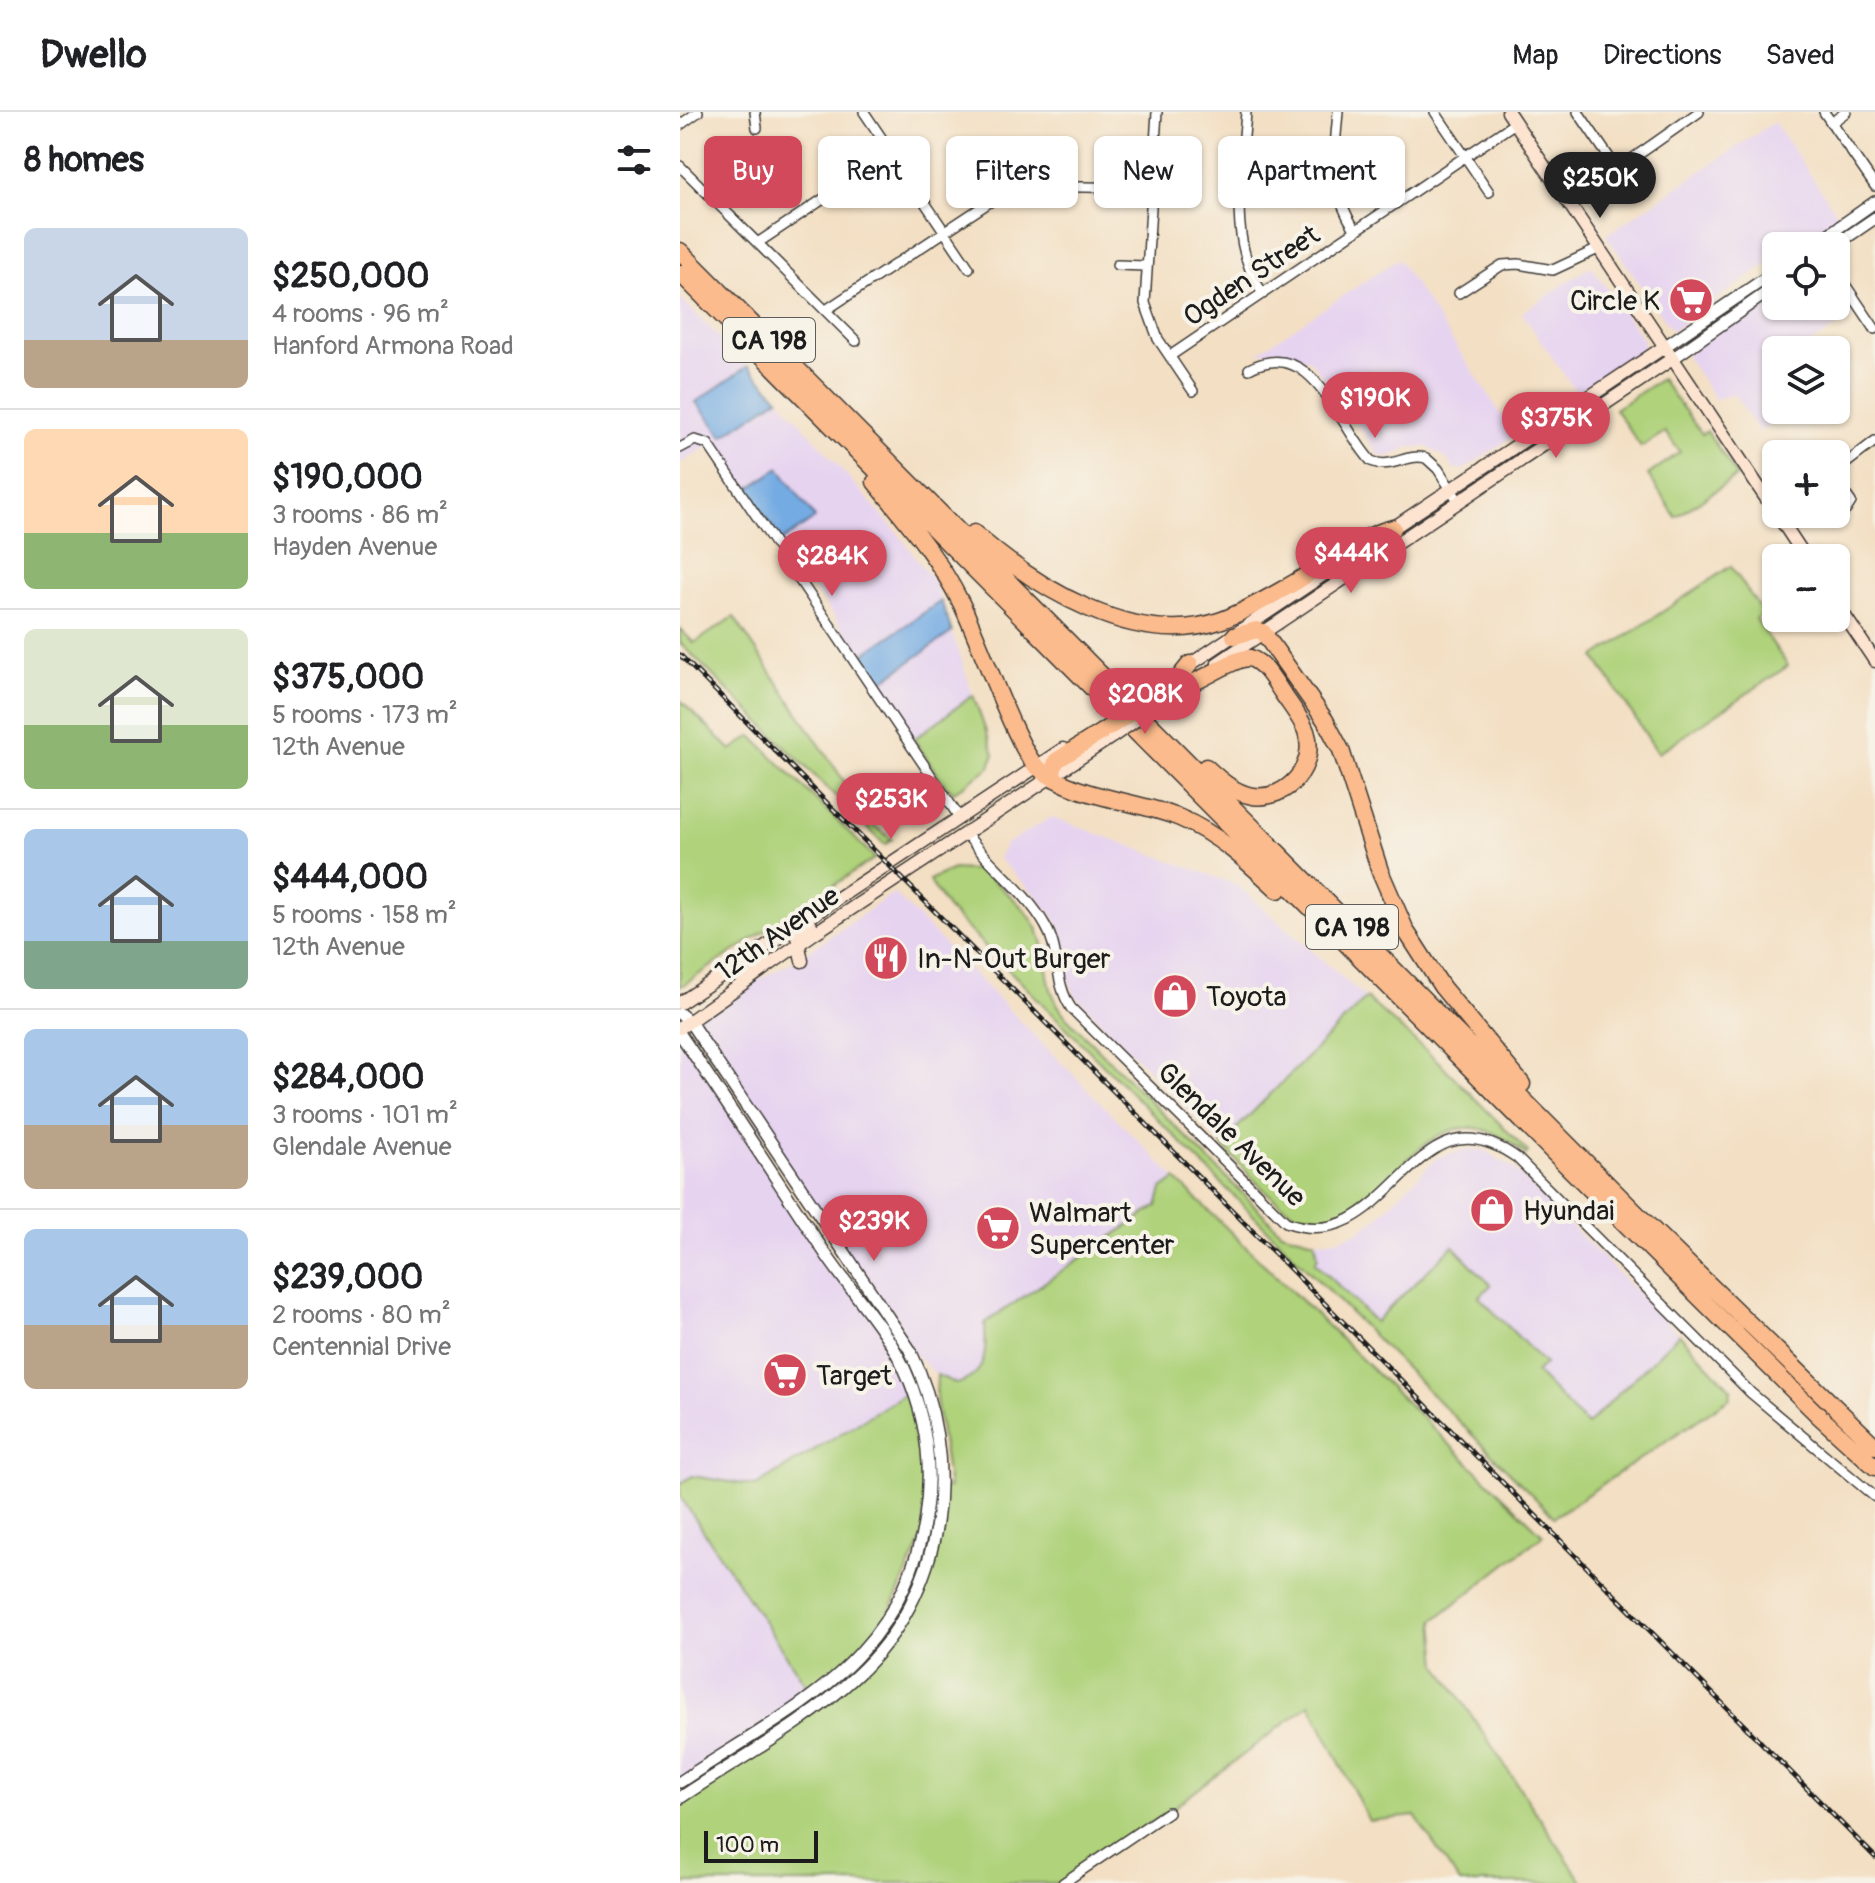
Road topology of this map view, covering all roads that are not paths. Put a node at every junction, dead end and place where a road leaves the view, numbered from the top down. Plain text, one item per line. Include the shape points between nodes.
1 (698, 112) edge
2 (755, 112) edge
3 (864, 112) edge
4 (1157, 112) edge
5 (1246, 112) edge
6 (1338, 112) edge
7 (1435, 112) edge
8 (1578, 112) edge
9 (1824, 112) edge
10 (1846, 112) edge
11 (1693, 114) edge
12 (1511, 118) edge
13 (1831, 123) junction
14 (680, 125) edge
15 (757, 128) dead end
16 (880, 136) edge
17 (1155, 136) edge
18 (1466, 157) junction
19 (680, 166) edge
20 (1617, 169) junction
21 (1875, 186) edge
22 (1094, 187) edge
23 (1489, 192) dead end
24 (1875, 202) edge
25 (818, 203) edge
26 (1568, 204) junction
27 (928, 208) edge
28 (1149, 208) edge
29 (1875, 218) edge
30 (943, 230) junction
31 (1356, 231) junction
32 (1834, 232) edge
33 (1850, 235) edge
34 (759, 242) junction
35 (1598, 249) junction
36 (680, 251) edge
37 (1117, 265) dead end
38 (1145, 266) junction
39 (969, 268) dead end
40 (680, 273) edge
41 (1762, 282) edge
42 (1850, 292) edge
43 (1459, 293) dead end
44 (1263, 294) junction
45 (1762, 295) edge
46 (826, 310) junction
47 (1874, 327) edge
48 (856, 341) dead end
49 (1668, 353) junction
50 (1170, 356) junction
51 (1249, 369) dead end
52 (1193, 391) dead end
53 (824, 418) junction
54 (858, 429) junction
55 (1875, 441) edge
56 (680, 448) edge
57 (1850, 460) edge
58 (1451, 489) junction
59 (1762, 492) edge
60 (1459, 502) junction
61 (1393, 528) junction
62 (1850, 624) edge
63 (1263, 632) junction
64 (1234, 636) junction
65 (1875, 661) edge
66 (1190, 664) joint
67 (1184, 686) junction
68 (1123, 696) junction
69 (1151, 700) junction
70 (1108, 729) junction
71 (1036, 766) junction
72 (1052, 776) junction
73 (959, 817) junction
74 (967, 835) junction
75 (919, 866) junction
76 (862, 882) junction
77 (798, 946) junction
78 (802, 961) dead end
79 (680, 1003) edge
80 (1425, 1024) junction
81 (682, 1025) edge
82 (1581, 1157) junction
83 (1875, 1446) edge
84 (1875, 1467) edge
85 (1875, 1497) edge
86 (893, 1609) junction
87 (855, 1677) junction
88 (680, 1782) edge
89 (680, 1798) edge
90 (1168, 1812) dead end
91 (1063, 1883) edge

1 - 14 street
2 - 15 street
3 - 16 street
4 - 17 street
5 - 44 street via 1239,237 1245,266
6 - 31 street via 1334,185
7 - 18 street
8 - 20 street
9 - 13 street
10 - 13 street
11 - 20 street
12 - 18 street, Ogden Street
12 - 26 main road
13 - 21 street
18 - 23 street
18 - 31 street, Ogden Street
19 - 34 street
20 - 26 street
22 - 30 street via 1014,186
24 - 32 street
25 - 34 street
26 - 35 main road
27 - 30 street
28 - 38 street
29 - 33 street
30 - 39 street
30 - 46 street
31 - 44 street, Ogden Street
34 - 46 street
35 - 43 street via 1553,270 1502,265
35 - 49 main road
36 - 54 highway, CA 198
37 - 38 street
38 - 50 street via 1146,311
40 - 53 highway, CA 198
41 - 49 street
42 - 47 street
44 - 50 street, Ogden Street
45 - 49 street
46 - 48 street
49 - 58 main road
49 - 59 main road
49 - 60 main road
50 - 52 street
51 - 58 street via 1277,360 1299,365 1371,461 1390,465 1408,457 1426,458
53 - 71 highway via 941,566
53 - 80 highway, CA 198
54 - 61 highway via 1021,573 1067,599 1147,626 1178,628 1222,620 1288,587 1374,533
54 - 68 highway, CA 198
55 - 57 street
56 - 73 street via 695,440 708,444
58 - 60 street
58 - 61 main road
60 - 63 main road
61 - 64 main road
62 - 65 main road
63 - 64 highway
63 - 67 main road
63 - 82 highway via 1341,750 1380,871 1425,963
64 - 66 main road
66 - 69 highway
67 - 68 highway via 1206,680 1243,658 1262,665 1306,731 1308,757 1298,778 1268,796 1237,791
67 - 69 main road
68 - 82 highway, CA 198
69 - 70 highway, bridge
70 - 71 main road, 12th Avenue
70 - 72 highway via 1056,761
71 - 72 highway
71 - 73 main road, 12th Avenue
72 - 74 main road, 12th Avenue
72 - 80 highway via 1066,785 1178,818 1219,840
73 - 75 main road via 954,830 925,849
73 - 76 main road, 12th Avenue
74 - 75 main road, 12th Avenue
74 - 85 street, Glendale Avenue via 1044,923 1057,979 1071,1008 1286,1222 1308,1228 1338,1226 1370,1208 1434,1148 1462,1139 1490,1141 1517,1158 1751,1393
75 - 77 main road, 12th Avenue
76 - 77 main road via 851,898 801,932
76 - 79 main road, 12th Avenue
77 - 78 main road
77 - 81 main road, 12th Avenue
80 - 84 highway, CA 198
81 - 86 street via 828,1257 891,1344 912,1389 927,1459 929,1499 917,1556
81 - 87 street via 910,1350 933,1410 942,1463 934,1541 905,1615
82 - 83 highway, CA 198
86 - 87 street via 888,1632
86 - 88 street via 861,1652 827,1684
87 - 89 street
90 - 91 street

